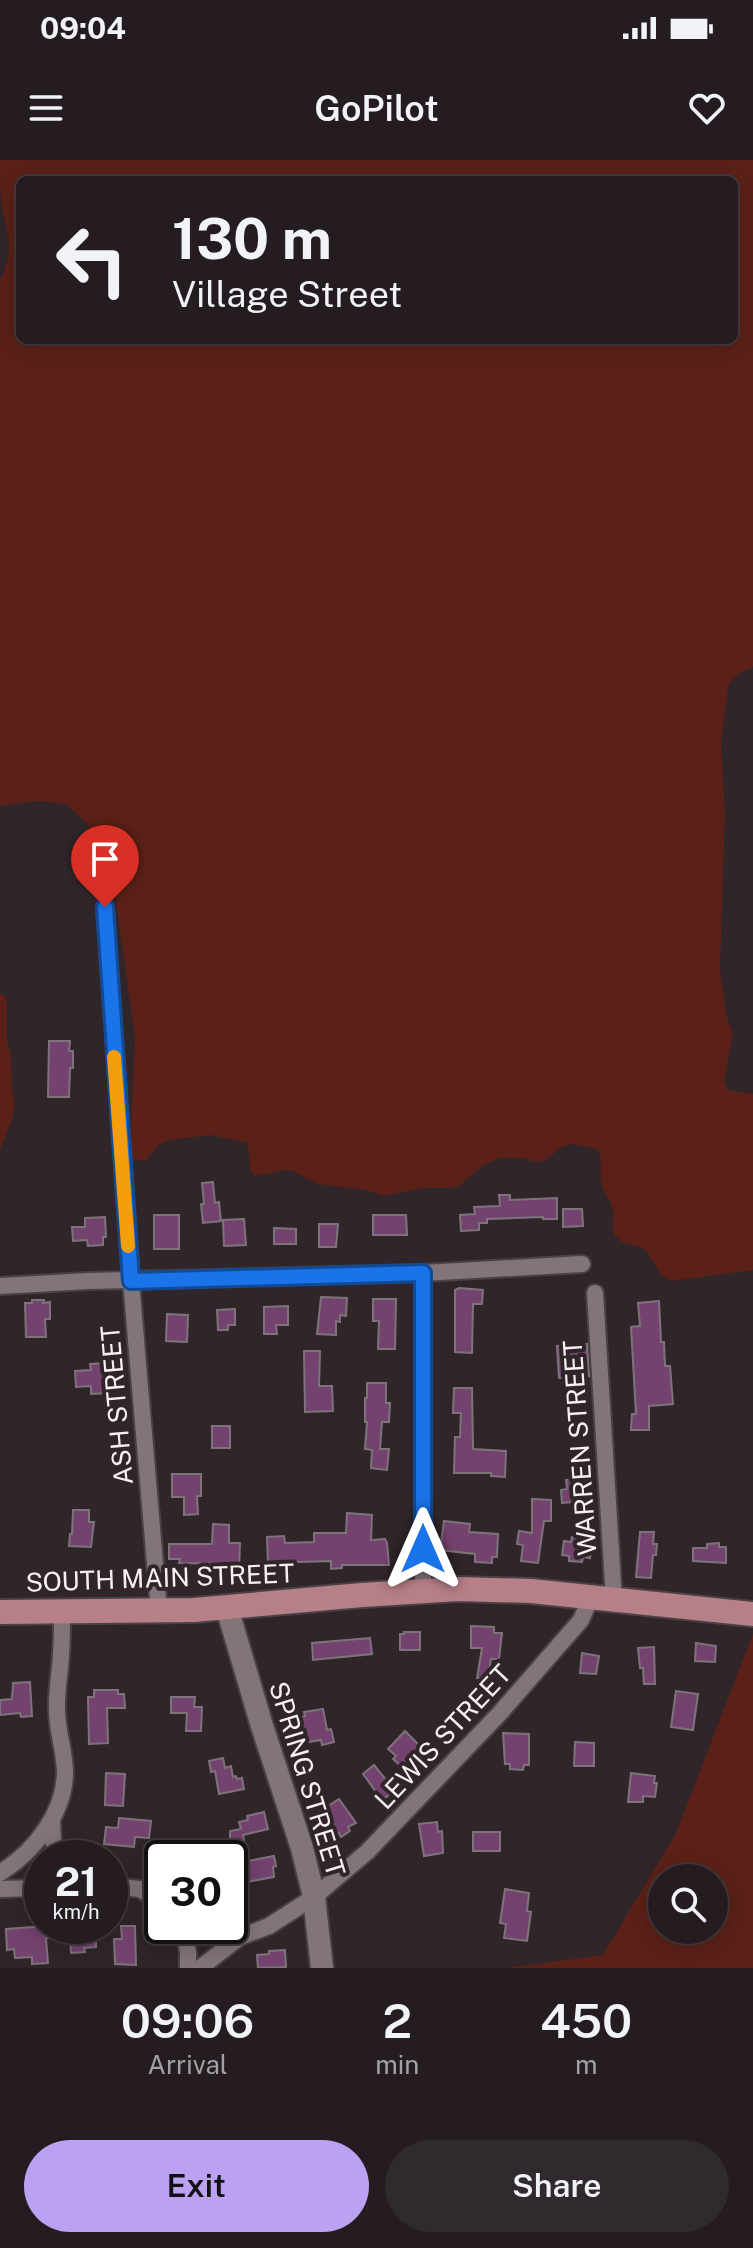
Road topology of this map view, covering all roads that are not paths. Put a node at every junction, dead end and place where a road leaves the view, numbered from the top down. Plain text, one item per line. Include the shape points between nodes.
1 (105, 907) dead end
2 (582, 1264) dead end
3 (423, 1273) junction
4 (131, 1281) junction
5 (0, 1286) edge
6 (595, 1293) dead end
7 (423, 1590) junction
8 (603, 1598) junction
9 (227, 1608) junction
10 (159, 1611) junction
11 (0, 1612) edge
12 (62, 1612) junction
13 (753, 1614) edge
14 (52, 1821) junction
15 (53, 1840) edge
16 (0, 1873) edge
17 (24, 1888) edge
18 (0, 1889) edge
19 (314, 1897) junction
20 (248, 1934) edge
21 (187, 1944) edge
22 (231, 1944) edge
23 (188, 1968) edge
24 (200, 1968) edge
25 (322, 1968) edge

1 - 4 street, ASH STREET
2 - 3 street
3 - 4 street
3 - 7 street
4 - 5 street
4 - 10 street, ASH STREET
6 - 8 street, WARREN STREET
7 - 8 main road, SOUTH MAIN STREET
7 - 9 main road, SOUTH MAIN STREET
8 - 13 main road, SOUTH MAIN STREET
8 - 19 street, LEWIS STREET via 469,1747 367,1852
9 - 10 main road, SOUTH MAIN STREET
9 - 19 street, SPRING STREET
10 - 12 main road, SOUTH MAIN STREET
11 - 12 main road, SOUTH MAIN STREET
12 - 14 street via 57,1713 65,1772
14 - 15 street
14 - 16 street
17 - 18 street
19 - 20 street, LEWIS STREET
19 - 25 street, SPRING STREET
21 - 23 street
22 - 24 street, LEWIS STREET

